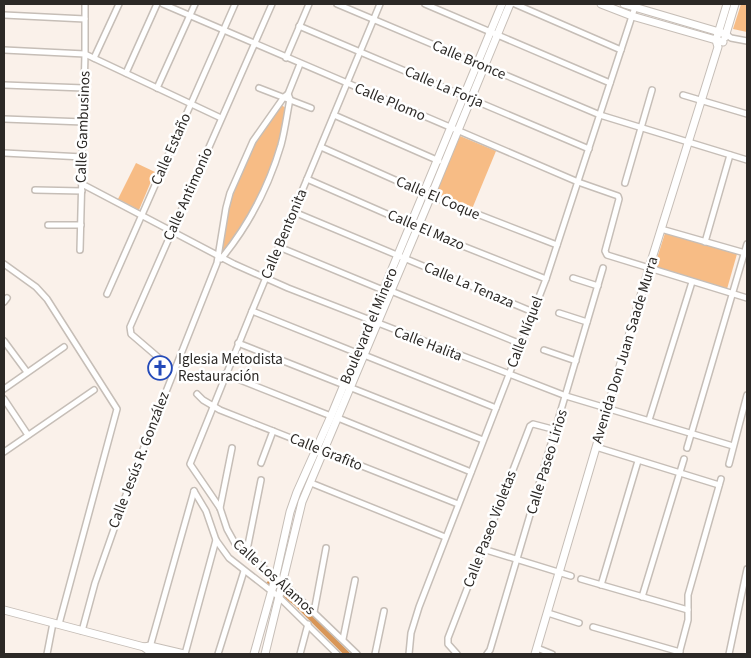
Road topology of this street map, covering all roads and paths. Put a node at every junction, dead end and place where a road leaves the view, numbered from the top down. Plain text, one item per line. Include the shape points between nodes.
1 (85, 4) edge
2 (119, 4) edge
3 (157, 4) edge
4 (163, 4) edge
5 (195, 4) edge
6 (234, 4) edge
7 (272, 4) edge
8 (309, 4) edge
9 (337, 4) edge
10 (380, 4) edge
11 (425, 4) edge
12 (502, 4) edge
13 (510, 4) edge
14 (514, 4) edge
15 (601, 4) edge
16 (624, 4) edge
17 (727, 4) edge
18 (736, 4) edge
19 (635, 7) junction
20 (4, 15) edge
21 (190, 16) junction
22 (632, 16) junction
23 (85, 19) junction
24 (374, 19) junction
25 (299, 26) junction
26 (223, 30) junction
27 (495, 34) junction
28 (725, 35) junction
29 (747, 41) edge
30 (719, 43) junction
31 (254, 44) junction
32 (4, 50) edge
33 (621, 50) junction
34 (360, 52) junction
35 (85, 54) junction
36 (94, 58) junction
37 (286, 58) junction
38 (300, 64) junction
39 (482, 65) junction
40 (126, 73) junction
41 (347, 83) junction
42 (610, 83) junction
43 (4, 85) edge
44 (84, 88) junction
45 (157, 88) junction
46 (259, 88) dead end
47 (652, 90) dead end
48 (682, 95) dead end
49 (287, 97) junction
50 (468, 98) junction
51 (700, 100) junction
52 (190, 104) junction
53 (311, 108) dead end
54 (747, 114) edge
55 (334, 115) junction
56 (600, 115) junction
57 (221, 118) junction
58 (4, 119) edge
59 (84, 122) junction
60 (641, 128) junction
61 (455, 129) junction
62 (687, 142) junction
63 (321, 147) junction
64 (589, 148) junction
65 (4, 153) edge
66 (730, 155) junction
67 (83, 157) junction
68 (747, 160) edge
69 (441, 161) junction
70 (307, 179) junction
71 (578, 182) junction
72 (624, 183) dead end
73 (82, 184) junction
74 (35, 190) dead end
75 (82, 192) junction
76 (424, 193) junction
77 (432, 196) junction
78 (294, 212) junction
79 (141, 215) junction
80 (48, 225) dead end
81 (81, 226) junction
82 (415, 226) junction
83 (661, 229) junction
84 (172, 231) junction
85 (705, 242) junction
86 (747, 244) edge
87 (557, 245) junction
88 (279, 247) junction
89 (80, 250) dead end
90 (745, 252) junction
91 (220, 257) junction
92 (401, 257) junction
93 (4, 264) edge
94 (603, 268) dead end
95 (649, 268) junction
96 (573, 278) dead end
97 (265, 279) junction
98 (546, 279) junction
99 (692, 282) junction
100 (598, 286) junction
101 (387, 290) junction
102 (107, 294) dead end
103 (733, 294) junction
104 (747, 298) edge
105 (252, 311) junction
106 (533, 312) junction
107 (559, 313) dead end
108 (374, 322) junction
109 (587, 322) junction
110 (4, 341) edge
111 (238, 343) junction
112 (521, 344) junction
113 (64, 347) dead end
114 (544, 350) dead end
115 (361, 354) junction
116 (576, 361) junction
117 (173, 370) junction
118 (27, 372) junction
119 (226, 374) junction
120 (509, 375) junction
121 (348, 386) junction
122 (4, 389) edge
123 (94, 390) dead end
124 (197, 394) dead end
125 (747, 395) edge
126 (566, 396) junction
127 (4, 399) edge
128 (213, 406) junction
129 (746, 406) edge
130 (496, 408) junction
131 (607, 408) junction
132 (335, 417) junction
133 (649, 420) junction
134 (556, 430) junction
135 (273, 431) junction
136 (691, 433) junction
137 (28, 435) junction
138 (484, 440) junction
139 (733, 446) junction
140 (596, 447) junction
141 (232, 448) dead end
142 (687, 448) dead end
143 (321, 450) junction
144 (4, 452) edge
145 (684, 458) dead end
146 (638, 461) junction
147 (261, 463) dead end
148 (190, 464) joint
149 (729, 464) dead end
150 (471, 472) junction
151 (679, 474) junction
152 (721, 479) dead end
153 (261, 480) dead end
154 (311, 484) junction
155 (719, 485) junction
156 (458, 504) junction
157 (220, 508) junction
158 (445, 537) junction
159 (216, 540) junction
160 (326, 548) dead end
161 (483, 549) junction
162 (246, 555) junction
163 (518, 560) junction
164 (747, 569) edge
165 (244, 571) junction
166 (559, 573) junction
167 (571, 576) dead end
168 (581, 579) dead end
169 (355, 580) dead end
170 (601, 585) junction
171 (273, 586) junction
172 (281, 591) junction
173 (642, 597) junction
174 (4, 610) edge
175 (688, 610) junction
176 (384, 611) dead end
177 (314, 612) junction
178 (548, 613) junction
179 (580, 623) dead end
180 (56, 624) junction
181 (308, 624) junction
182 (593, 627) dead end
183 (82, 631) junction
184 (343, 639) junction
185 (148, 650) edge
186 (536, 651) edge
187 (336, 653) edge
188 (679, 653) edge
189 (47, 654) edge
190 (161, 654) edge
191 (184, 654) edge
192 (218, 654) edge
193 (254, 654) edge
194 (265, 654) edge
195 (300, 654) edge
196 (357, 654) edge
197 (375, 654) edge
198 (409, 654) edge
199 (457, 654) edge
200 (487, 654) edge
201 (552, 654) edge
202 (729, 654) edge

1 - 23 street, Calle Gambusinos
2 - 36 street
3 - 40 street
4 - 21 street, Calle Plomo
5 - 21 street
6 - 26 street, Calle Estaño
7 - 31 street, Calle Antimonio
8 - 25 street
9 - 24 street, Calle Bronce
10 - 24 street, Calle Bentonita
11 - 27 street
12 - 27 street, Boulevard el Minero
13 - 27 street, Boulevard el Minero
14 - 33 street
15 - 22 street
16 - 19 street
17 - 28 street, Avenida Don Juan Saade Murra
18 - 28 street, Avenida Don Juan Saade Murra
19 - 22 street, Calle Níquel
19 - 28 street
20 - 23 street
21 - 26 street, Calle Plomo
21 - 45 street
22 - 30 street
22 - 33 street, Calle Níquel
23 - 35 street, Calle Gambusinos
24 - 34 street, Calle Bentonita
24 - 39 street, Calle Bronce
25 - 34 street, Calle La Forja
25 - 37 street
26 - 31 street, Calle Plomo
26 - 52 street, Calle Estaño
27 - 39 street, Boulevard el Minero
27 - 42 street
28 - 29 street
28 - 30 street, Avenida Don Juan Saade Murra
28 - 30 street
30 - 51 street, Avenida Don Juan Saade Murra
31 - 37 street, Calle Plomo
31 - 57 street, Calle Antimonio
32 - 35 street
33 - 42 street, Calle Níquel
34 - 41 street, Calle Bentonita
34 - 50 street, Calle La Forja
35 - 36 street
35 - 44 street, Calle Gambusinos
36 - 40 street
37 - 38 street, Calle Plomo
38 - 41 street, Calle Plomo
38 - 49 street, Calle Jesús R. González
39 - 50 street, Boulevard el Minero
39 - 56 street, Calle Bronce
40 - 45 street
41 - 55 street, Calle Bentonita
41 - 61 street, Calle Plomo
42 - 56 street, Calle Níquel
43 - 44 street
44 - 59 street, Calle Gambusinos
45 - 52 street
46 - 49 street
47 - 60 street
48 - 51 street
49 - 53 street
49 - 91 street, Calle Jesús R. González via 280,149 255,209
49 - 91 street, Calle Jesús R. González via 253,141 230,193
50 - 61 street, Boulevard el Minero
50 - 64 street, Calle La Forja
51 - 54 street
51 - 62 street, Avenida Don Juan Saade Murra
52 - 57 street
52 - 79 street, Calle Estaño
55 - 63 street, Calle Bentonita
55 - 69 street
56 - 60 street, Calle Bronce
56 - 64 street, Calle Níquel
57 - 84 street, Calle Antimonio
58 - 59 street
59 - 67 street, Calle Gambusinos
60 - 62 street, Calle Bronce
60 - 72 street
61 - 69 street, Boulevard el Minero
61 - 71 street, Calle Plomo
62 - 66 street, Calle Bronce
62 - 83 street, Avenida Don Juan Saade Murra
63 - 70 street, Calle Bentonita
63 - 76 street, Calle El Coque
64 - 71 street, Calle Níquel
65 - 67 street
66 - 68 street, Calle Bronce
66 - 85 street
67 - 73 street, Calle Gambusinos
69 - 76 street, Boulevard el Minero
69 - 77 street, Boulevard el Minero
70 - 78 street, Calle Bentonita
70 - 82 street, Calle El Mazo
71 - 87 street, Calle Níquel
71 - 95 street, Calle Plomo via 619,196 606,255
73 - 75 street, Calle Gambusinos
73 - 79 street, Calle Halita
74 - 75 street
75 - 81 street, Calle Gambusinos
76 - 77 street, Calle El Coque
76 - 82 street, Boulevard el Minero
77 - 82 street, Boulevard el Minero
77 - 87 street, Calle El Coque
78 - 88 street, Calle Bentonita
78 - 92 street, Calle La Tenaza
79 - 84 street, Calle Halita
79 - 102 street, Calle Estaño
80 - 81 street
81 - 89 street, Calle Gambusinos
82 - 92 street, Boulevard el Minero
82 - 98 street, Calle El Mazo
83 - 85 street
83 - 95 street, Avenida Don Juan Saade Murra
84 - 91 street, Calle Halita
84 - 117 street, Calle Antimonio via 129,329
85 - 90 street
86 - 90 street
87 - 98 street, Calle Níquel
88 - 97 street, Calle Bentonita
88 - 101 street
90 - 103 street
91 - 97 street, Calle Halita
91 - 117 street, Calle Jesús R. González
92 - 101 street, Boulevard el Minero
92 - 106 street, Calle La Tenaza
93 - 180 street via 48,298 117,409
94 - 100 street, Calle Paseo Lirios
95 - 99 street
95 - 131 street, Avenida Don Juan Saade Murra
96 - 100 street
97 - 105 street, Calle Bentonita
97 - 108 street, Calle Halita
98 - 106 street, Calle Níquel
99 - 103 street
99 - 133 street
100 - 109 street, Calle Paseo Lirios
101 - 108 street, Boulevard el Minero
101 - 112 street
103 - 104 street
103 - 136 street
105 - 111 street, Calle Bentonita
105 - 115 street
106 - 112 street, Calle Níquel
107 - 109 street
108 - 115 street, Boulevard el Minero
108 - 120 street, Calle Halita
109 - 116 street, Calle Paseo Lirios
110 - 118 street
111 - 119 street, Calle Bentonita
111 - 121 street
112 - 120 street, Calle Níquel
113 - 118 street
114 - 116 street
115 - 121 street, Boulevard el Minero
115 - 130 street
116 - 126 street, Calle Paseo Lirios
117 - 183 street, Calle Jesús R. González via 112,532
118 - 122 street
119 - 128 street, Calle Bentonita
119 - 132 street
120 - 126 street, Calle Halita
120 - 130 street, Calle Níquel
121 - 132 street, Boulevard el Minero
121 - 138 street
123 - 137 street
124 - 128 street, Calle Grafito
125 - 129 street
126 - 131 street, Calle Halita
126 - 134 street, Calle Paseo Lirios
127 - 137 street
128 - 135 street, Calle Grafito
128 - 148 street, Calle Bentonita
129 - 139 street
130 - 138 street, Calle Níquel
131 - 133 street, Calle Halita
131 - 140 street, Avenida Don Juan Saade Murra
132 - 143 street, Boulevard el Minero
132 - 150 street
133 - 136 street, Calle Halita
134 - 161 street, Calle Paseo Violetas via 530,426
134 - 163 street, Calle Paseo Lirios
135 - 143 street, Calle Grafito
135 - 147 street
136 - 139 street, Calle Halita
136 - 142 street
137 - 144 street
138 - 150 street, Calle Níquel
139 - 149 street
140 - 146 street
140 - 166 street, Avenida Don Juan Saade Murra
141 - 157 street
143 - 154 street, Boulevard el Minero
143 - 156 street, Calle Grafito
143 - 171 street, Boulevard el Minero via 294,501
145 - 151 street
146 - 151 street
146 - 170 street
148 - 157 street, Calle Los Álamos
150 - 156 street, Calle Níquel
151 - 155 street
151 - 173 street
152 - 155 street
153 - 162 street
154 - 158 street
154 - 172 street, Boulevard el Minero via 298,514
155 - 175 street via 688,595
156 - 158 street, Calle Níquel
157 - 162 street, Calle Los Álamos via 231,540
158 - 198 street, Calle Níquel via 413,624
159 - 165 street, Calle Los Álamos
159 - 185 street, Calle Los Álamos via 204,505 194,491
159 - 191 street
160 - 177 street
161 - 163 street
161 - 199 street, Calle Paseo Violetas via 448,638 448,644
162 - 171 street, Calle Los Álamos
163 - 166 street
163 - 200 street, Calle Paseo Lirios
164 - 202 street
165 - 171 street, Calle Los Álamos
165 - 192 street
166 - 167 street
166 - 178 street, Avenida Don Juan Saade Murra
168 - 170 street
169 - 184 street
170 - 173 street
171 - 172 street, Calle Los Álamos
171 - 172 street, Calle Los Álamos
171 - 193 street, Boulevard el Minero
172 - 177 street, Calle Los Álamos
172 - 181 street, Calle Los Álamos
172 - 194 street, Boulevard el Minero
173 - 175 street
174 - 180 street
175 - 188 street
176 - 197 street
177 - 184 street, Calle Los Álamos
178 - 179 street
178 - 186 street, Avenida Don Juan Saade Murra
180 - 183 street
180 - 189 street
181 - 187 street, Calle Los Álamos
181 - 195 street
182 - 188 street
183 - 185 street
184 - 196 street, Calle Los Álamos
185 - 190 street
185 - 191 street
186 - 201 street

